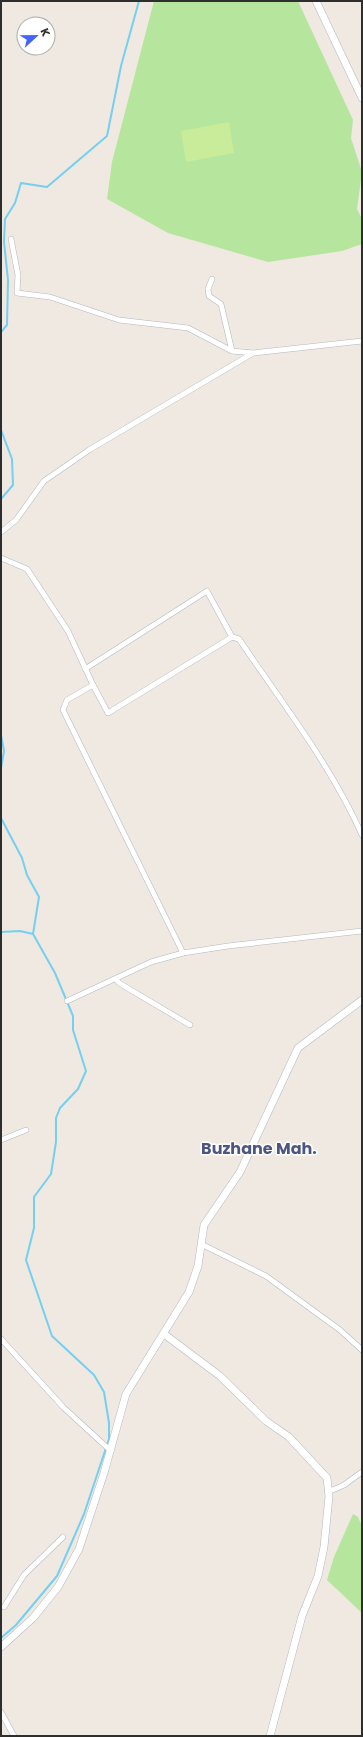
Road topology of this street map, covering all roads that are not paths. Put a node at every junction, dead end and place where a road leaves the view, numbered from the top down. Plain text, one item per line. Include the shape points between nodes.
1 (316, 1) edge
2 (362, 98) edge
3 (10, 239) dead end
4 (212, 279) dead end
5 (362, 341) edge
6 (232, 351) junction
7 (253, 353) junction
8 (1, 532) edge
9 (1, 558) edge
10 (232, 637) junction
11 (85, 669) junction
12 (93, 685) junction
13 (362, 835) edge
14 (362, 931) edge
15 (183, 953) junction
16 (116, 979) junction
17 (362, 1000) edge
18 (67, 1001) dead end
19 (190, 1025) dead end
20 (26, 1130) dead end
21 (1, 1140) edge
22 (201, 1244) junction
23 (164, 1334) junction
24 (1, 1339) edge
25 (362, 1350) edge
26 (111, 1450) junction
27 (362, 1472) edge
28 (328, 1492) junction
29 (63, 1537) dead end
30 (2, 1607) edge
31 (1, 1647) edge
32 (1, 1712) edge
33 (14, 1736) edge
34 (270, 1736) edge

1 - 2 street
3 - 6 street via 18,275 17,293 50,297 119,320 188,328
4 - 6 street via 208,288 209,296 221,304
5 - 7 street
6 - 7 street
7 - 8 street via 89,450 44,481 16,520
9 - 11 street via 27,569 68,631
10 - 11 street via 207,591
10 - 12 street via 108,712
10 - 13 street via 239,639 314,749
11 - 12 street
12 - 15 street via 67,700 63,710
14 - 15 street
15 - 16 street via 151,962
16 - 18 street
16 - 19 street
17 - 22 street via 298,1048 240,1172 204,1225
20 - 21 street
22 - 23 street via 198,1266 189,1292
22 - 25 street via 266,1276
23 - 26 street via 126,1394
23 - 28 street via 220,1376 266,1421 289,1437 327,1478
24 - 26 street via 64,1408
26 - 31 street via 79,1549 58,1587 32,1618
27 - 28 street via 344,1485
28 - 34 street via 324,1547 318,1576 302,1616
29 - 30 street via 24,1575
32 - 33 street

